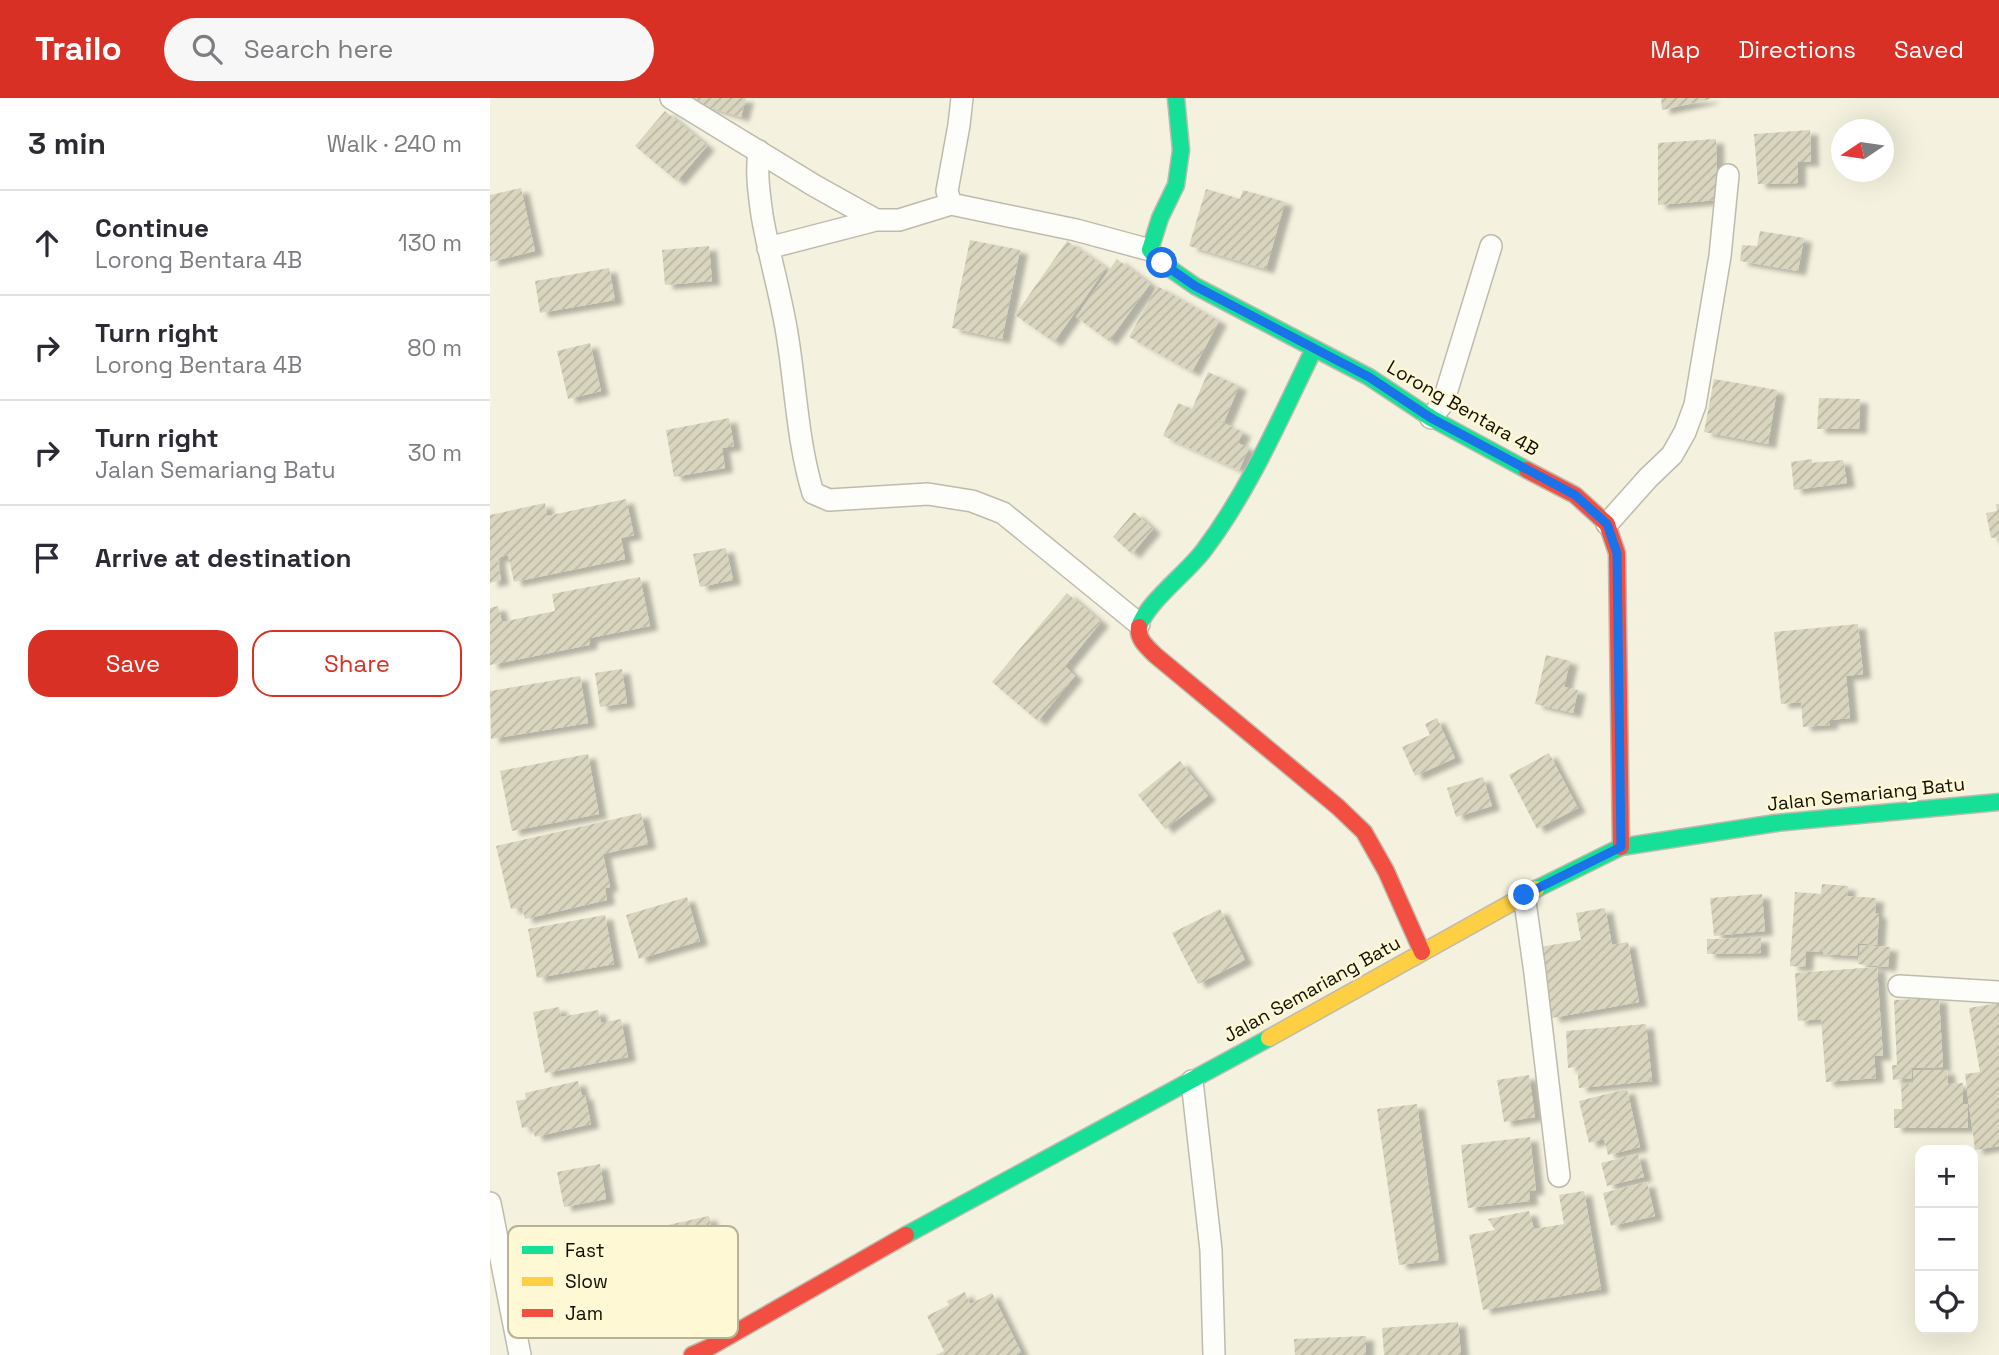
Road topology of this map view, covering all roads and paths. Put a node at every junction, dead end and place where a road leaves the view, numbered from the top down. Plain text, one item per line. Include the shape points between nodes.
1 (671, 98) edge
2 (962, 98) edge
3 (1176, 98) edge
4 (759, 151) junction
5 (1728, 175) dead end
6 (951, 204) junction
7 (876, 220) junction
8 (1491, 246) dead end
9 (768, 248) junction
10 (1150, 250) junction
11 (1314, 349) junction
12 (1431, 418) junction
13 (1607, 524) junction
14 (1139, 624) junction
15 (1999, 802) edge
16 (1621, 847) junction
17 (1524, 895) junction
18 (1422, 952) junction
19 (1899, 986) dead end
20 (1999, 992) edge
21 (1192, 1081) junction
22 (1559, 1176) dead end
23 (490, 1203) edge
24 (508, 1294) edge
25 (738, 1331) edge
26 (726, 1338) edge
27 (692, 1355) edge
28 (1214, 1355) edge

1 - 4 street
2 - 6 street via 947,191
3 - 10 street via 1181,150 1176,185
4 - 7 street
4 - 9 street via 757,183
5 - 13 street via 1720,256 1692,414 1672,455
6 - 7 street via 899,220
6 - 10 street
7 - 9 street
8 - 12 street via 1443,403
9 - 14 street via 813,494 829,500 928,494 972,500 1003,513
10 - 11 street, Lorong Bentara 4B via 1195,286
11 - 12 street, Lorong Bentara 4B via 1369,377
11 - 14 street via 1247,486 1203,552
12 - 13 street, Lorong Bentara 4B via 1575,495
13 - 16 street via 1617,553
14 - 18 street via 1141,640 1155,655 1364,832
15 - 16 street, Jalan Semariang Batu via 1776,823
16 - 17 street, Jalan Semariang Batu
17 - 18 street, Jalan Semariang Batu
17 - 22 street
18 - 21 street, Jalan Semariang Batu
19 - 20 street
21 - 25 street, Jalan Semariang Batu
21 - 28 street via 1211,1250
23 - 24 street
26 - 27 street, Jalan Semariang Batu

